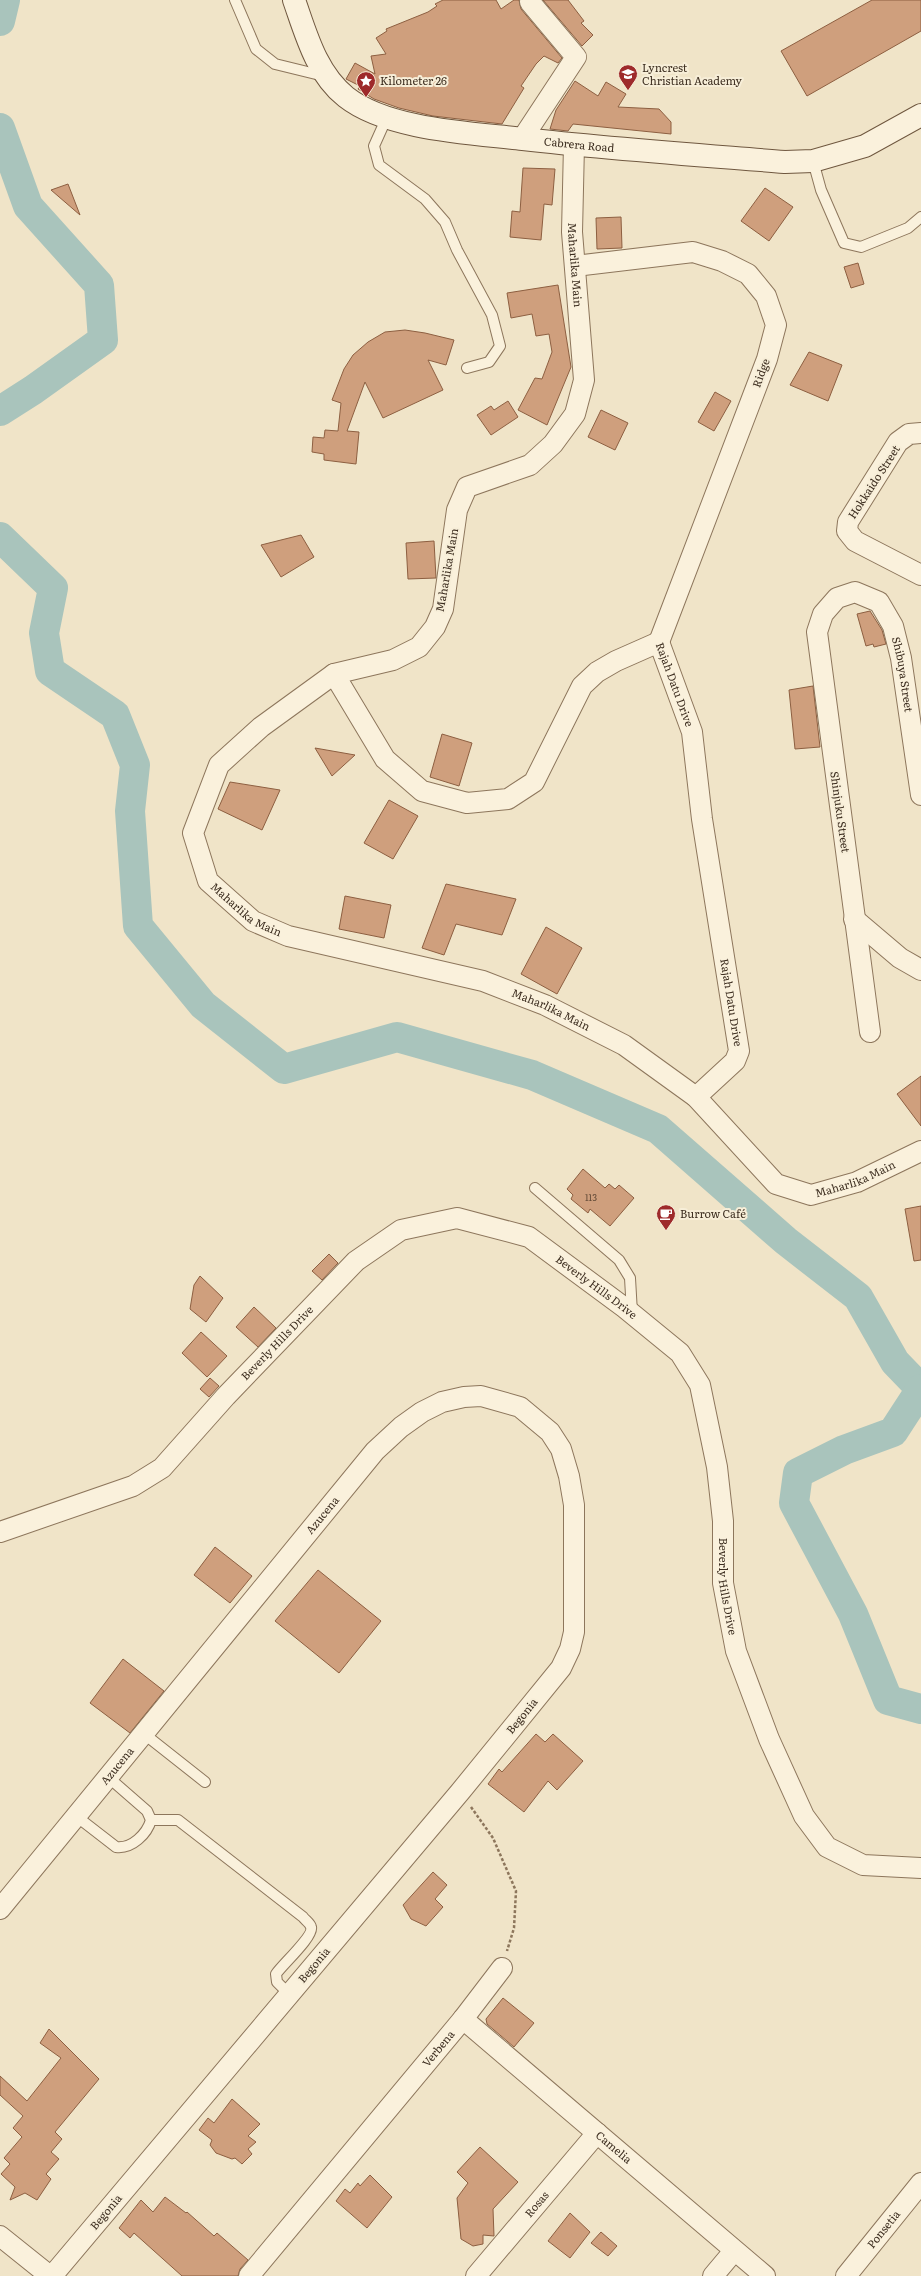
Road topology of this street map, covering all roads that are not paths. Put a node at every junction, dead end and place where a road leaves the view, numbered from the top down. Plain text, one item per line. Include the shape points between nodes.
1 (235, 0) edge
2 (294, 0) edge
3 (530, 2) dead end
4 (326, 76) junction
5 (921, 115) edge
6 (387, 117) junction
7 (522, 139) junction
8 (574, 145) junction
9 (813, 161) junction
10 (921, 217) edge
11 (575, 266) junction
12 (467, 368) dead end
13 (921, 433) edge
14 (921, 574) edge
15 (837, 598) joint
16 (659, 642) junction
17 (334, 674) junction
18 (921, 795) edge
19 (854, 919) junction
20 (921, 970) edge
21 (870, 1032) dead end
22 (696, 1097) junction
23 (921, 1151) edge
24 (535, 1188) dead end
25 (632, 1313) junction
26 (0, 1532) edge
27 (570, 1649) joint
28 (144, 1734) junction
29 (108, 1777) junction
30 (205, 1782) dead end
31 (76, 1816) junction
32 (151, 1820) junction
33 (921, 1868) edge
34 (0, 1909) edge
35 (502, 1968) road end
36 (290, 1994) junction
37 (463, 2019) junction
38 (598, 2133) junction
39 (921, 2184) edge
40 (0, 2236) edge
41 (734, 2251) junction
42 (51, 2276) edge
43 (249, 2276) edge
44 (476, 2276) edge
45 (713, 2276) edge
46 (765, 2276) edge
47 (846, 2276) edge

1 - 4 lane via 256,49 275,64
2 - 4 main road, Cabrera Road via 316,58
3 - 7 street via 576,57
4 - 6 main road, Cabrera Road via 346,97 366,109
5 - 9 main road, Cabrera Road via 865,146
6 - 7 main road, Cabrera Road via 453,132
6 - 12 lane via 374,146 379,165 425,199 445,222 492,315 500,346 490,362
7 - 8 main road, Cabrera Road
8 - 9 main road, Cabrera Road via 785,162
8 - 11 street, Maharlika Main via 572,232
9 - 10 lane via 821,190 844,243 861,247 908,228
11 - 16 street, Ridge via 693,252 722,261 748,274 766,296 776,325 767,359
11 - 17 street, Maharlika Main via 584,380 575,414 553,444 530,465 467,487 457,510 443,609 435,627 419,647 393,660
13 - 14 street, Hokkaido Street via 909,434 898,442 848,522 847,531 855,541
15 - 18 street, Shibuya Street via 855,592 880,602 893,626 901,658
15 - 19 street, Shinjuku Street via 822,614 817,632
16 - 17 street, Rajah Datu Drive via 616,661 597,672 582,686 534,782 508,799 467,803 422,791 385,759
16 - 22 street, Rajah Datu Drive via 692,732 702,819 739,1051 735,1062
17 - 22 street, Maharlika Main via 261,727 219,765 193,834 208,881 252,921 288,936 484,981 545,1005 624,1045
19 - 20 street via 900,958 915,969
19 - 21 street, Shinjuku Street
22 - 23 street, Maharlika Main via 776,1184 811,1195 857,1182
24 - 25 lane via 619,1260 630,1278
25 - 26 street, Beverly Hills Drive via 529,1237 457,1218 401,1230 356,1261 226,1396 162,1468 133,1486
25 - 33 street, Beverly Hills Drive via 680,1352 700,1385 717,1467 723,1521 723,1583 736,1651 769,1739 804,1816 828,1847 863,1865
27 - 28 street, Azucena via 574,1632 574,1505 561,1449 550,1432 520,1407 481,1396 464,1397 442,1402 422,1412 401,1427 375,1452
27 - 36 street, Begonia via 561,1668
28 - 29 street, Azucena
28 - 30 lane
29 - 31 street, Azucena
29 - 32 lane via 147,1811
31 - 32 lane via 116,1847 125,1848 133,1844 149,1827
31 - 34 street, Azucena
32 - 36 lane via 178,1820 303,1917 311,1926 312,1932 276,1974 277,1982
35 - 37 street, Verbena
36 - 42 street, Begonia
37 - 38 street, Camelia
37 - 43 street, Verbena
38 - 41 street, Camelia
38 - 44 street, Rosas
39 - 47 street, Ponsetia
40 - 42 street
41 - 45 street
41 - 46 street, Camelia

